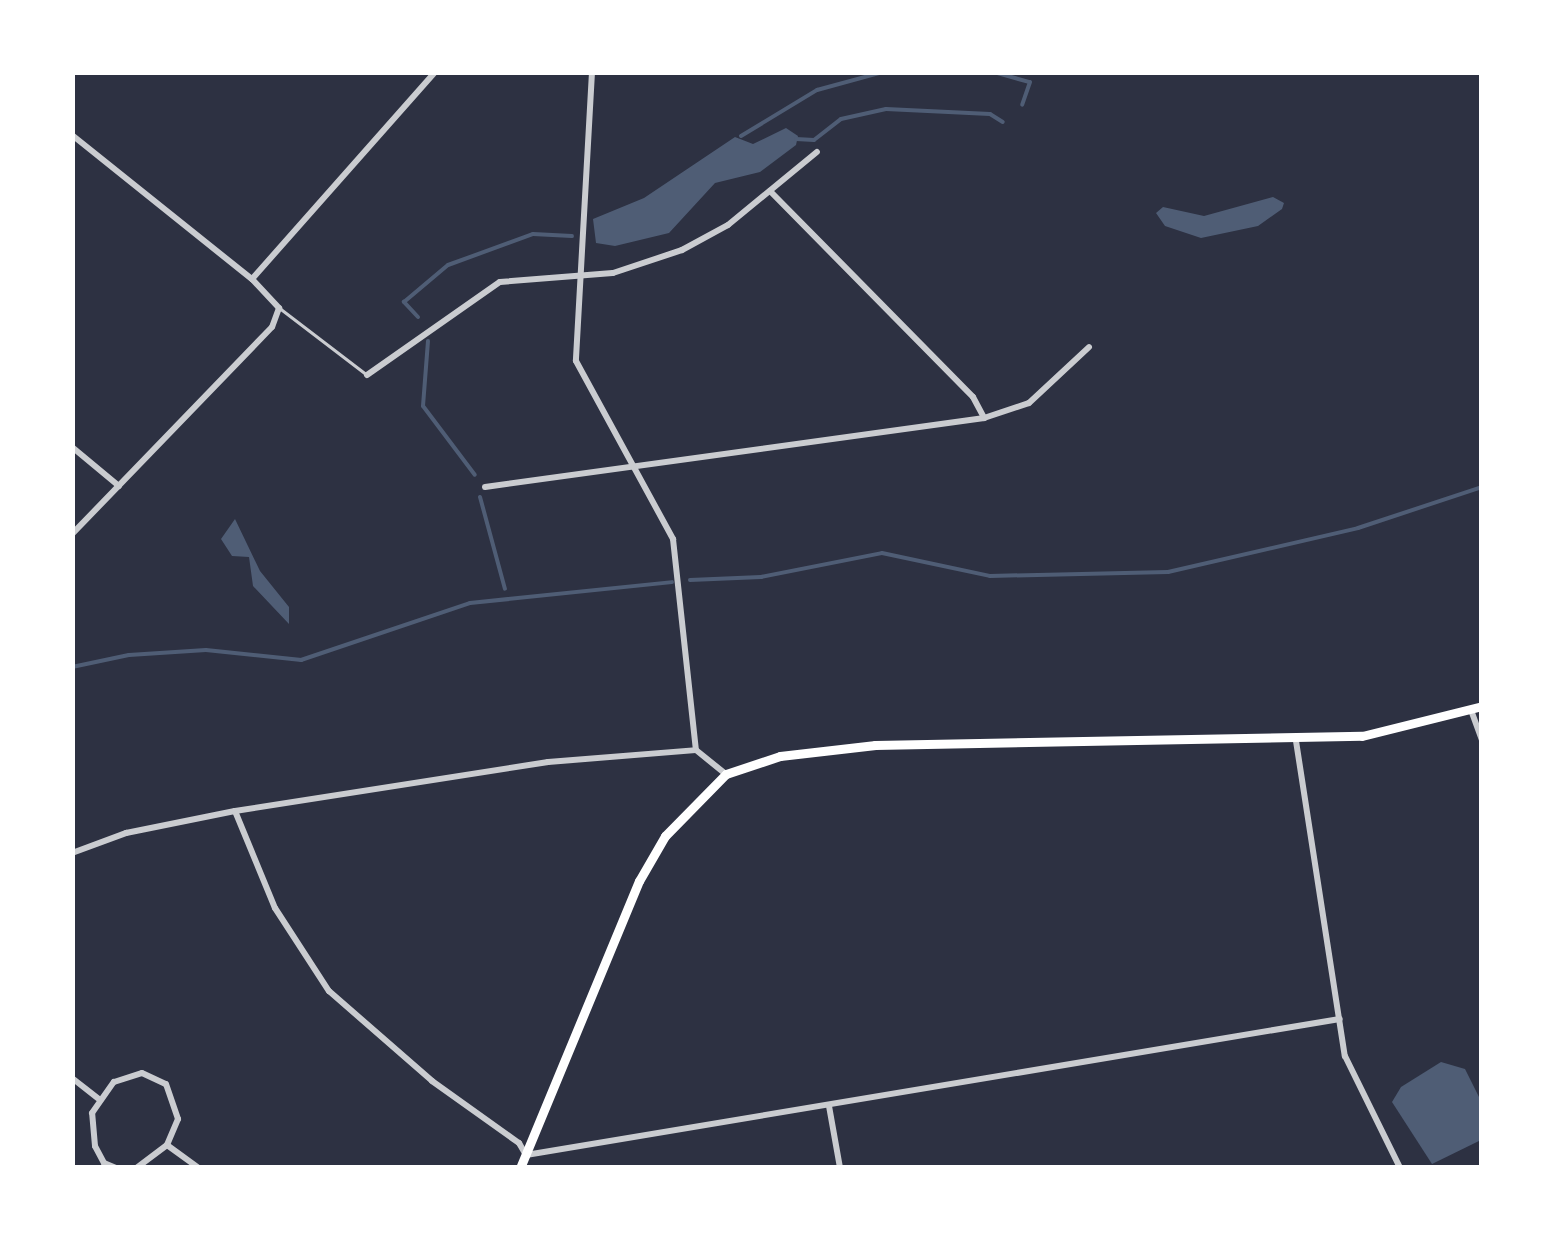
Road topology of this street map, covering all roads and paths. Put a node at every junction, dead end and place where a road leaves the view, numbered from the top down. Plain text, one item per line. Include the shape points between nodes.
1 (436, 72) edge
2 (592, 72) edge
3 (72, 136) edge
4 (817, 152) dead end
5 (770, 192) junction
6 (580, 276) junction
7 (252, 279) junction
8 (279, 308) junction
9 (1089, 347) dead end
10 (367, 375) joint
11 (984, 418) junction
12 (72, 446) edge
13 (634, 462) junction
14 (119, 486) junction
15 (485, 486) dead end
16 (72, 534) edge
17 (1476, 708) edge
18 (1481, 736) edge
19 (1296, 741) junction
20 (696, 750) junction
21 (726, 774) junction
22 (235, 811) junction
23 (72, 853) edge
24 (1340, 1019) junction
25 (72, 1078) edge
26 (98, 1098) junction
27 (829, 1106) junction
28 (167, 1146) junction
29 (526, 1155) junction
30 (103, 1166) edge
31 (116, 1168) edge
32 (136, 1168) edge
33 (200, 1168) edge
34 (520, 1168) edge
35 (840, 1168) edge
36 (1400, 1168) edge

1 - 7 street
2 - 6 street
3 - 7 street
4 - 5 street
5 - 6 street via 714,234 650,264
5 - 11 street via 973,397
6 - 10 street via 516,278 488,287
6 - 13 street via 576,361
7 - 8 street
8 - 10 lane
8 - 14 street via 272,327
9 - 11 street via 1030,402
11 - 13 street via 876,438
12 - 14 street
13 - 15 street
13 - 20 street via 673,539
14 - 16 street
17 - 18 street
17 - 19 main road via 1362,736
19 - 21 main road via 875,745 780,756
19 - 24 street
20 - 21 street
20 - 22 street via 548,762
21 - 29 main road via 676,823 639,882
22 - 23 street via 126,833
22 - 29 street via 284,926 329,991
24 - 27 street
24 - 36 street via 1356,1083
25 - 26 street
26 - 28 street via 142,1073 166,1084 178,1119
26 - 30 street via 91,1131
27 - 29 street
27 - 35 street
28 - 32 street
28 - 33 street
29 - 34 main road
30 - 31 street

